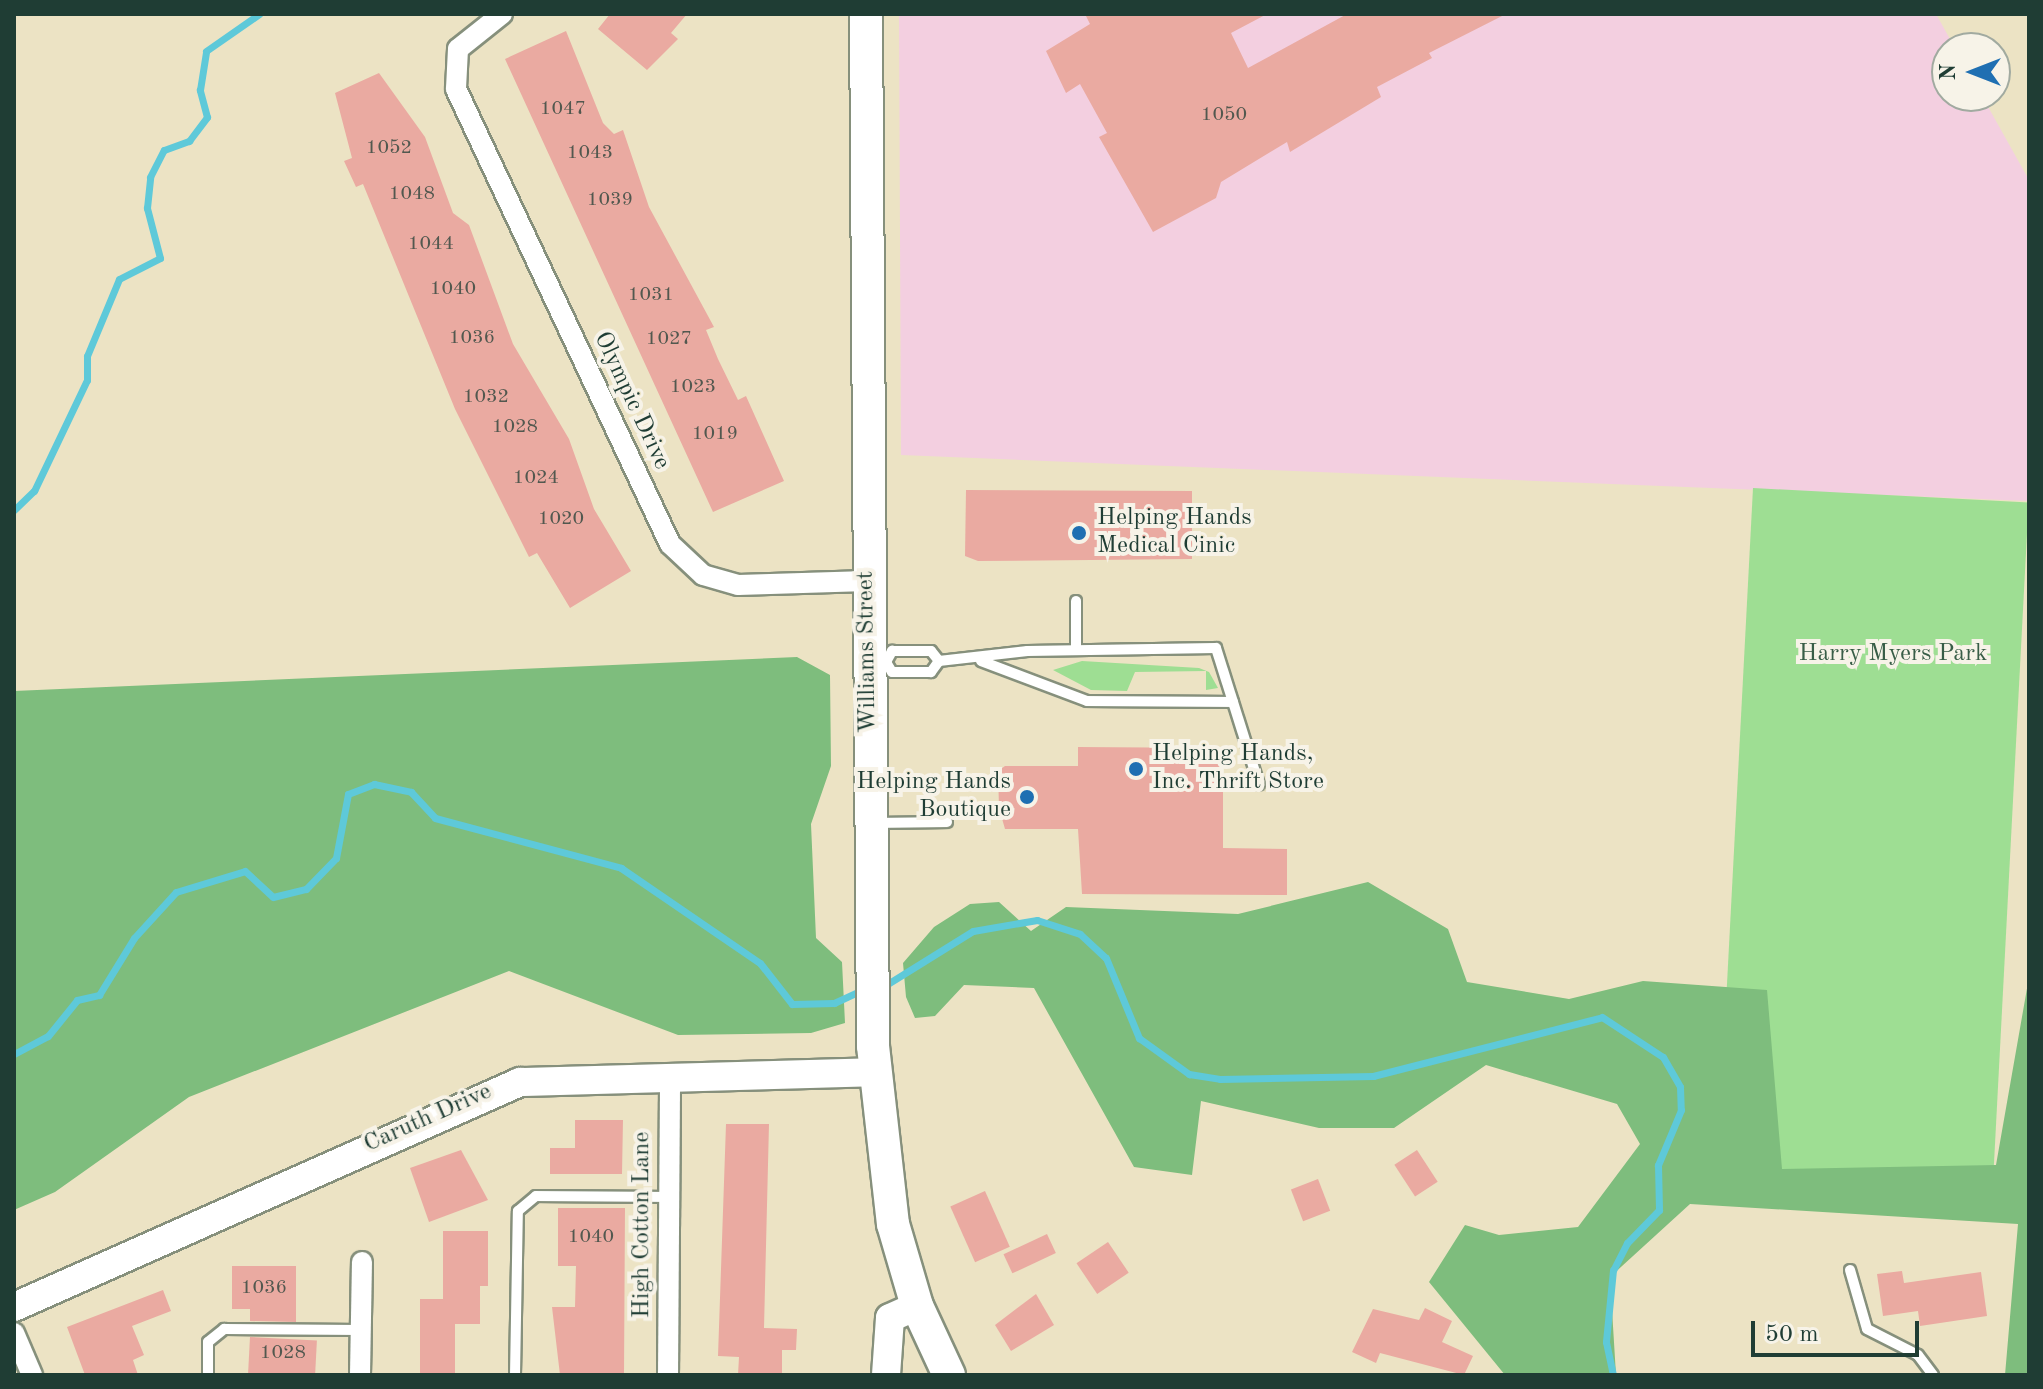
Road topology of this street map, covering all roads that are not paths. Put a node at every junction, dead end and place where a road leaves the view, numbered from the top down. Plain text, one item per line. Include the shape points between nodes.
1 (502, 14) edge
2 (866, 14) edge
3 (867, 581) junction
4 (1076, 601) dead end
5 (1076, 650) junction
6 (939, 661) junction
7 (979, 661) junction
8 (878, 662) junction
9 (1233, 702) junction
10 (1259, 784) dead end
11 (947, 822) dead end
12 (870, 823) junction
13 (876, 1072) junction
14 (670, 1075) junction
15 (670, 1197) junction
16 (362, 1262) dead end
17 (1850, 1270) dead end
18 (917, 1306) junction
19 (14, 1307) edge
20 (361, 1330) junction
21 (14, 1333) edge
22 (32, 1375) edge
23 (208, 1375) edge
24 (360, 1375) edge
25 (515, 1375) edge
26 (668, 1375) edge
27 (886, 1375) edge
28 (949, 1375) edge
29 (1933, 1375) edge

1 - 3 street, Olympic Drive via 458,49 456,89 670,544 703,575 738,585
2 - 3 main road, Williams Street
3 - 8 main road, Williams Street
4 - 5 lane
5 - 7 lane
5 - 9 lane via 1216,648
6 - 7 lane
6 - 8 lane via 931,651 892,651
6 - 8 lane via 931,672 892,672
7 - 9 lane via 1087,701
8 - 12 main road, Williams Street
9 - 10 lane
11 - 12 lane
12 - 13 main road, Williams Street
13 - 14 street, Caruth Drive
13 - 18 main road, Williams Street via 893,1224
14 - 15 street, High Cotton Lane
14 - 19 street, Caruth Drive via 560,1078 485,1091
15 - 25 lane via 536,1196 518,1211
15 - 26 street, High Cotton Lane
16 - 20 street
17 - 29 lane via 1867,1329 1918,1355
18 - 27 street via 890,1318
18 - 28 main road, Williams Street
20 - 23 lane via 224,1329 208,1342
20 - 24 street
21 - 22 street

